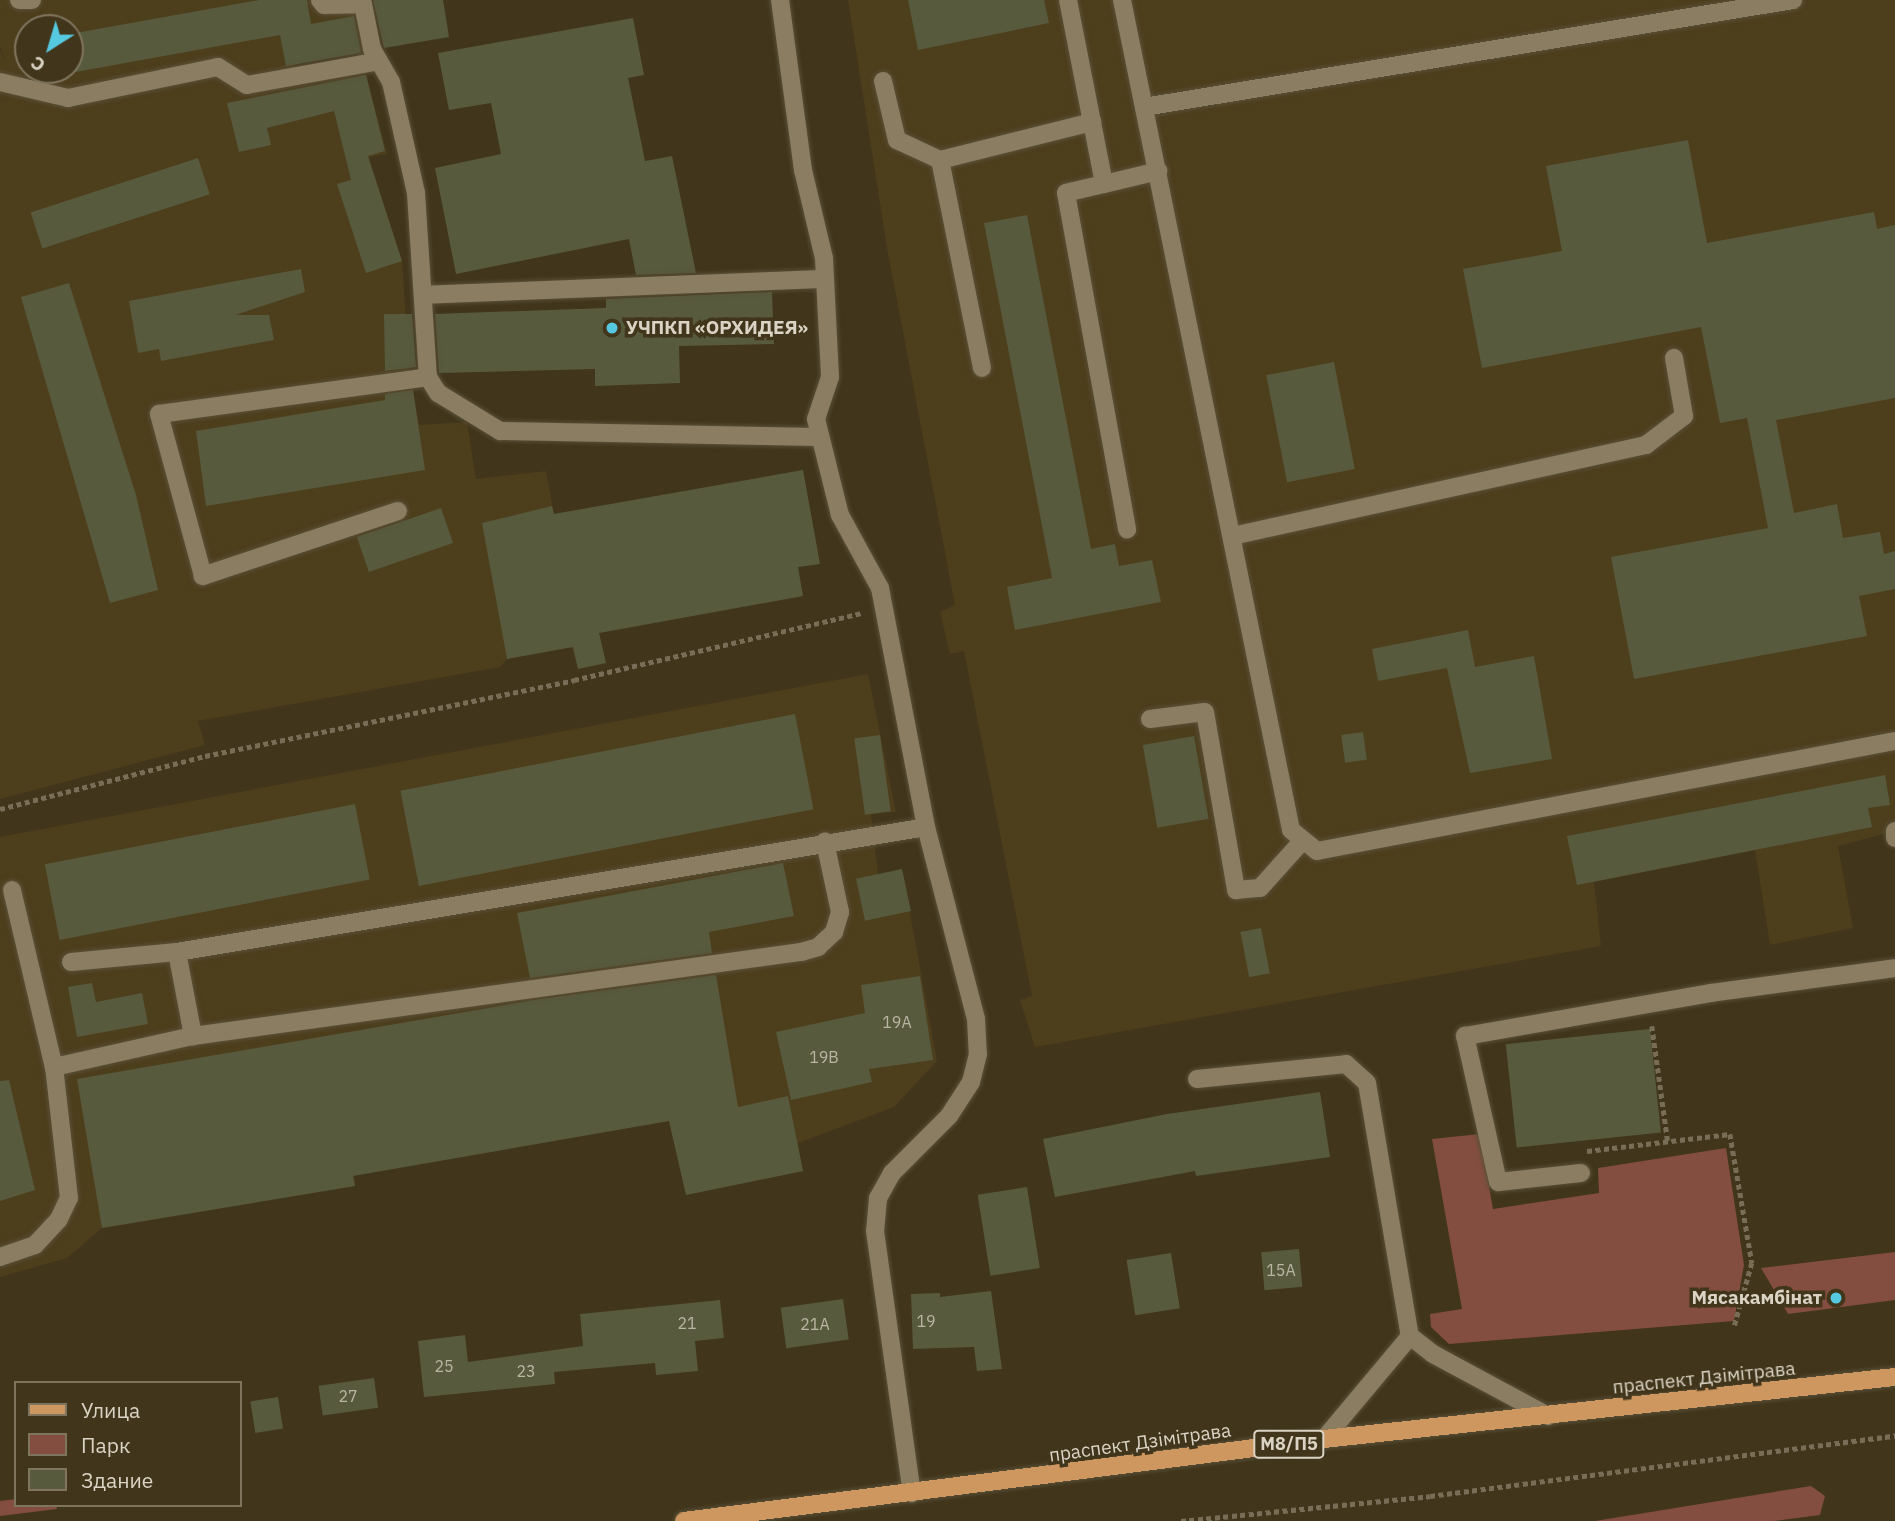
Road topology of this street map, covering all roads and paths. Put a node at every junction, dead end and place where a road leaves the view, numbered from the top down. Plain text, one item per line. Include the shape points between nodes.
1 (19, 0) edge
2 (32, 0) edge
3 (320, 0) edge
4 (780, 0) edge
5 (1068, 0) edge
6 (1122, 0) edge
7 (1793, 0) edge
8 (379, 61) junction
9 (883, 81) dead end
10 (0, 82) edge
11 (1144, 107) junction
12 (1092, 122) junction
13 (940, 160) junction
14 (1158, 171) junction
15 (1104, 184) junction
16 (825, 279) junction
17 (423, 295) junction
18 (1674, 358) dead end
19 (982, 368) dead end
20 (428, 376) junction
21 (820, 437) junction
22 (398, 510) dead end
23 (1126, 530) dead end
24 (1232, 536) junction
25 (884, 608) junction
26 (1150, 719) dead end
27 (1895, 741) edge
28 (0, 809) edge
29 (926, 827) junction
30 (1895, 831) edge
31 (1895, 838) edge
32 (1303, 840) junction
33 (825, 842) junction
34 (12, 890) dead end
35 (177, 952) junction
36 (71, 962) dead end
37 (1895, 968) edge
38 (1648, 1004) junction
39 (193, 1036) junction
40 (54, 1067) junction
41 (1197, 1079) dead end
42 (1668, 1143) junction
43 (1581, 1173) joint
44 (0, 1257) edge
45 (1734, 1328) dead end
46 (1410, 1336) junction
47 (1895, 1377) edge
48 (1548, 1416) junction
49 (1895, 1436) edge
50 (1324, 1439) junction
51 (912, 1493) junction
52 (684, 1521) edge
53 (1181, 1521) edge

1 - 2 lane
3 - 8 lane via 324,5 363,4
4 - 16 lane via 803,170
5 - 12 lane
6 - 11 lane
7 - 11 lane
8 - 10 lane via 247,85 218,67 68,97
8 - 17 lane via 391,82 416,192
9 - 13 lane via 897,140
11 - 14 lane
12 - 13 lane
12 - 15 lane
13 - 19 lane
14 - 15 lane
14 - 24 lane
15 - 23 lane via 1066,193
16 - 17 lane
16 - 21 lane via 830,377 816,419
17 - 20 lane
18 - 24 lane via 1684,416 1646,445
20 - 21 lane via 438,393 500,431
20 - 22 lane via 159,414 203,576
21 - 25 lane via 840,515 880,588
24 - 32 lane via 1292,830
25 - 28 path via 574,680 205,756
25 - 29 lane
26 - 32 lane via 1205,712 1236,890 1260,888
27 - 32 lane via 1317,851
29 - 33 lane
29 - 51 lane via 976,1019 978,1054 971,1082 949,1116 892,1173 878,1198 874,1231
30 - 31 lane
33 - 35 lane
33 - 39 lane via 840,912 834,932 810,949
34 - 40 lane
35 - 36 lane
35 - 39 lane
37 - 38 lane
38 - 42 path
38 - 43 lane via 1465,1036 1498,1182
39 - 40 lane
40 - 44 lane via 69,1198 59,1219 35,1245
41 - 46 lane via 1346,1064 1367,1083
42 - 43 path via 1581,1152
42 - 45 path via 1730,1134 1752,1263
46 - 48 lane via 1433,1354
46 - 50 lane
47 - 48 main road, праспект Дзімітрава / М8/П5
48 - 50 main road, праспект Дзімітрава / М8/П5
49 - 53 path via 1430,1496
50 - 51 main road, праспект Дзімітрава / М8/П5
51 - 52 main road, праспект Дзімітрава / М8/П5

